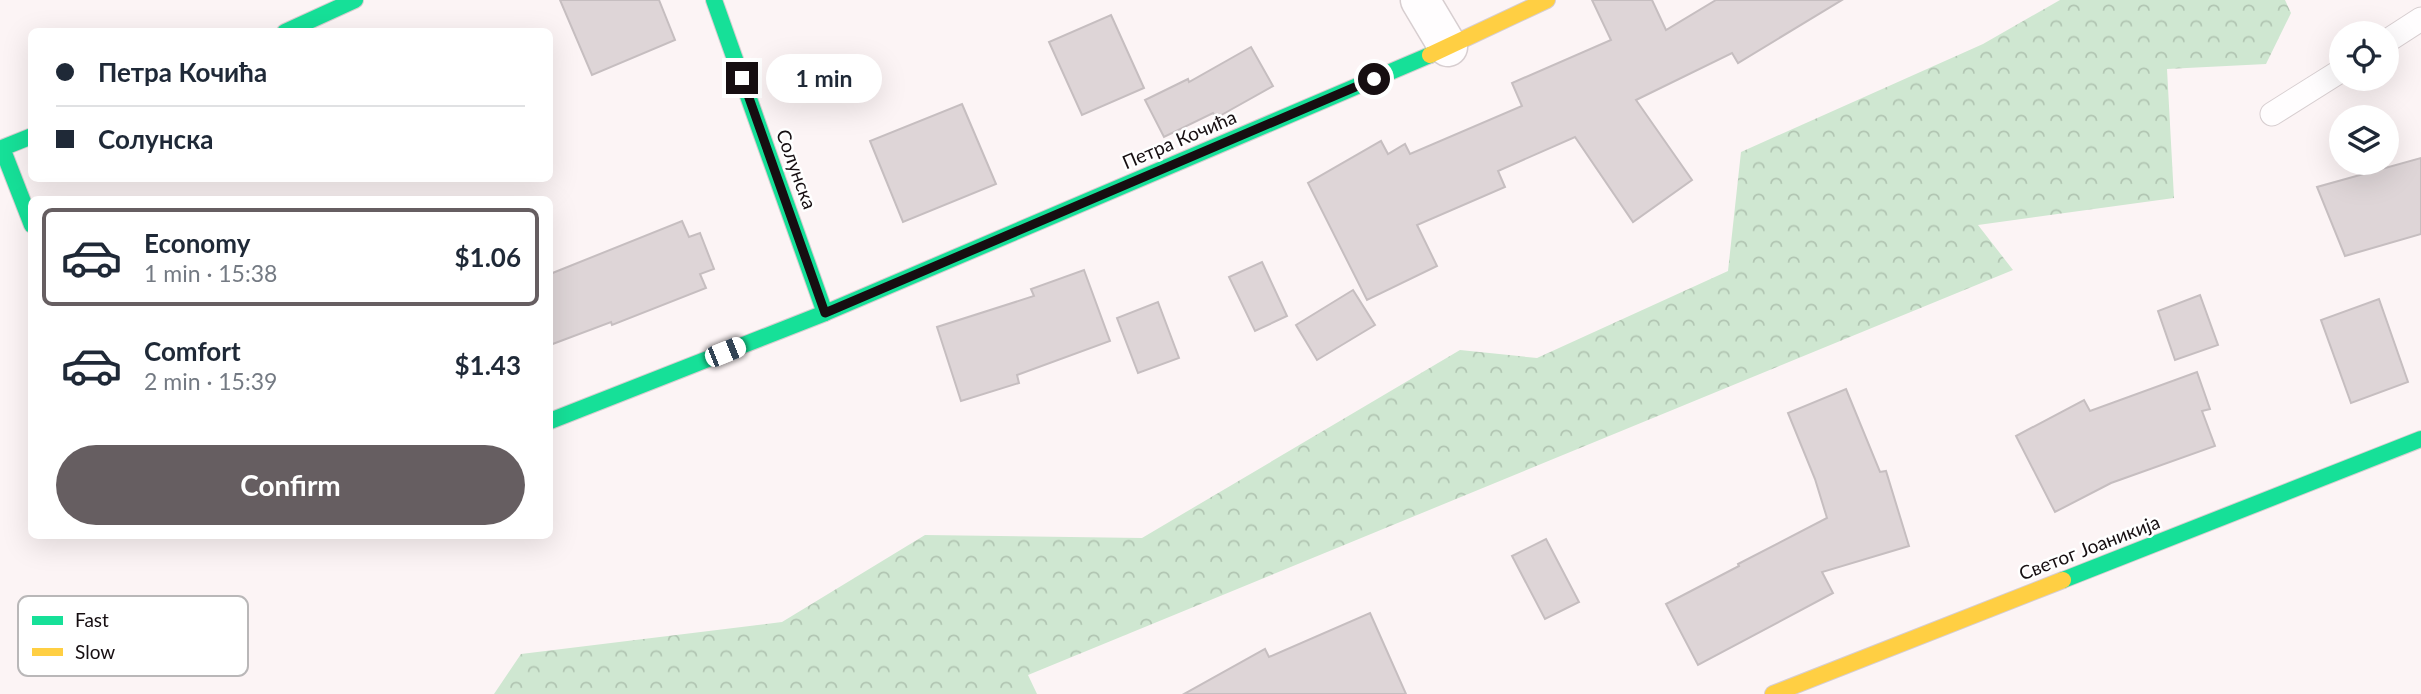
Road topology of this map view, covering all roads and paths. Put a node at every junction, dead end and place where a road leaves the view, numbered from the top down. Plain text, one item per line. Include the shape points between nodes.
1 (355, 0) edge
2 (714, 0) edge
3 (1420, 0) edge
4 (1547, 0) edge
5 (2421, 19) edge
6 (294, 28) edge
7 (2399, 33) edge
8 (1448, 47) junction
9 (2329, 78) edge
10 (2272, 114) dead end
11 (8, 144) edge
12 (28, 212) edge
13 (825, 313) junction
14 (553, 420) edge
15 (2421, 439) edge
16 (1773, 694) edge

1 - 6 street
2 - 13 street, Солунска
3 - 8 street
4 - 8 street, Петра Кочића
5 - 7 lane
8 - 13 street, Петра Кочића
9 - 10 lane
11 - 12 street
13 - 14 street, Петра Кочића
15 - 16 street, Светог Јоаникија

